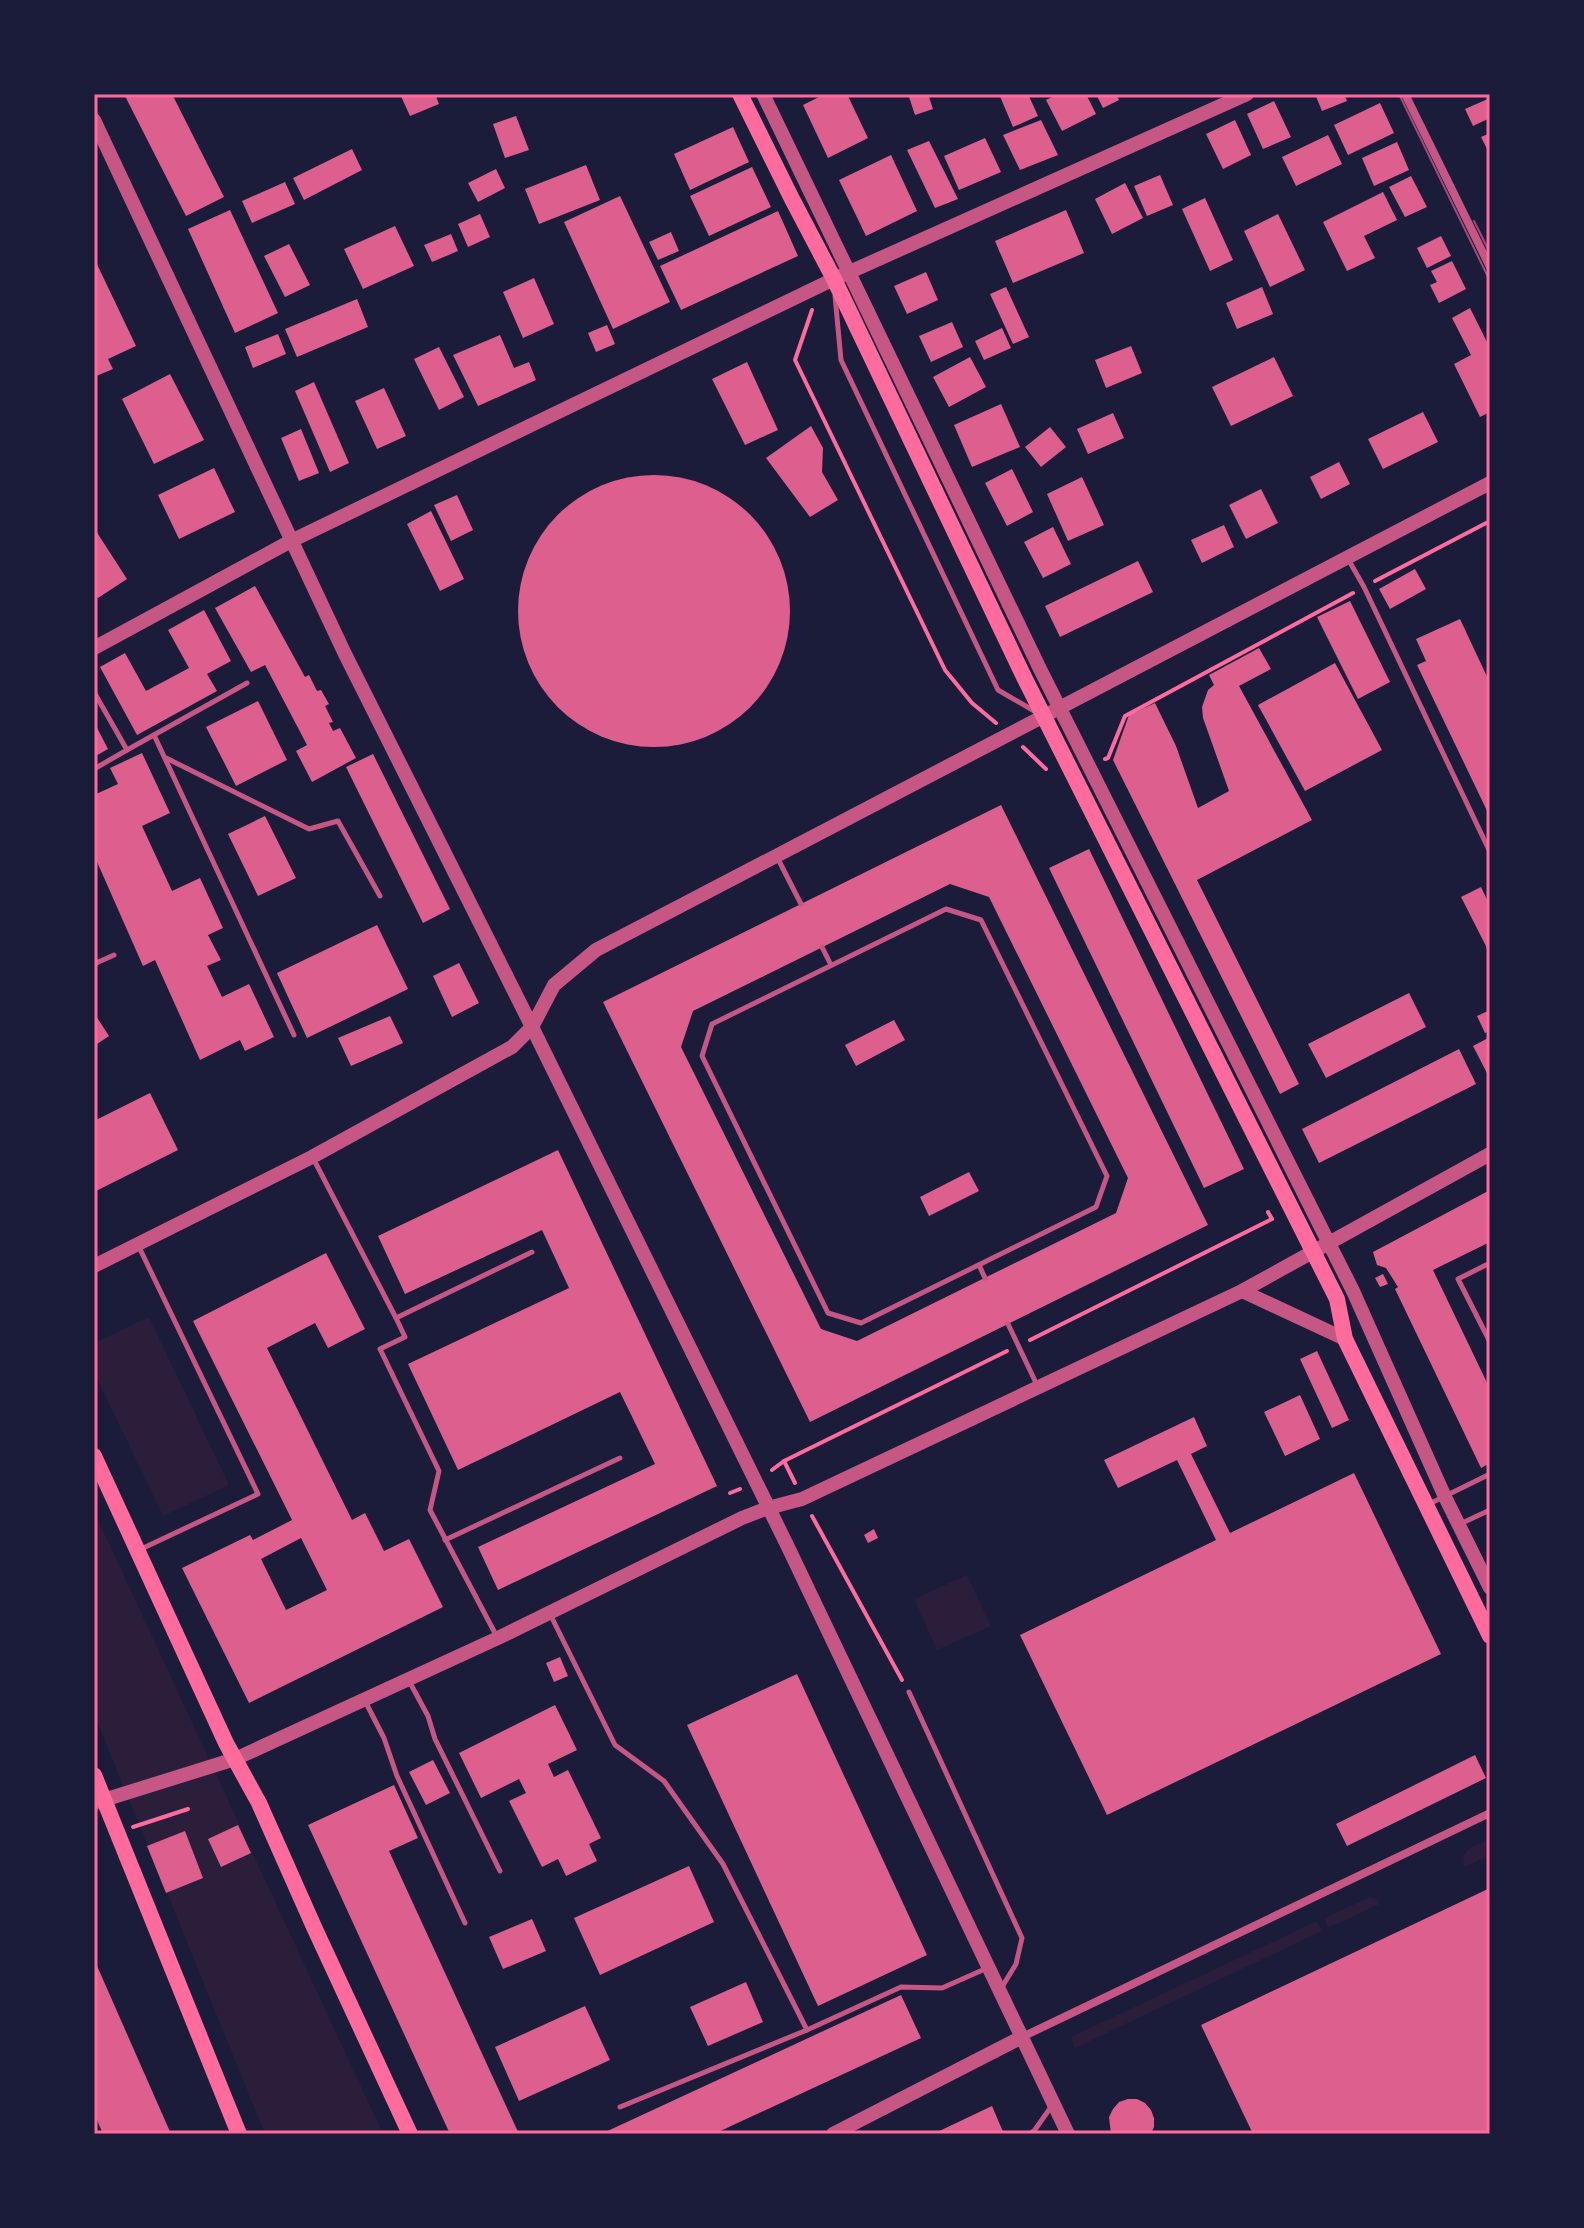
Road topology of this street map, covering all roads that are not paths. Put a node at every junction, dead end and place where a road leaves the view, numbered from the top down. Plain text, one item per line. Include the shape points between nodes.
1 (740, 94) edge
2 (763, 94) edge
3 (1247, 94) edge
4 (1405, 94) edge
5 (94, 120) edge
6 (1490, 267) edge
7 (834, 278) junction
8 (1490, 483) edge
9 (291, 541) junction
10 (1348, 558) junction
11 (94, 648) edge
12 (247, 683) dead end
13 (94, 692) edge
14 (1060, 709) junction
15 (1044, 717) junction
16 (154, 735) junction
17 (127, 750) junction
18 (165, 758) junction
19 (94, 769) edge
20 (1490, 852) edge
21 (777, 856) junction
22 (380, 896) dead end
23 (801, 904) dead end
24 (822, 947) dead end
25 (114, 955) dead end
26 (94, 964) edge
27 (831, 965) junction
28 (532, 1027) junction
29 (294, 1035) dead end
30 (1490, 1154) edge
31 (312, 1157) junction
32 (1328, 1242) junction
33 (137, 1243) junction
34 (1313, 1251) junction
35 (532, 1252) dead end
36 (1490, 1263) edge
37 (979, 1265) junction
38 (94, 1266) edge
39 (985, 1278) dead end
40 (1242, 1291) junction
41 (396, 1318) junction
42 (1008, 1324) dead end
43 (1345, 1339) junction
44 (1490, 1342) edge
45 (1038, 1387) junction
46 (94, 1456) edge
47 (620, 1458) dead end
48 (1490, 1474) edge
49 (1445, 1497) junction
50 (1427, 1506) junction
51 (768, 1508) junction
52 (1490, 1510) edge
53 (1459, 1525) junction
54 (445, 1540) junction
55 (138, 1551) junction
56 (1490, 1588) edge
57 (550, 1613) junction
58 (1490, 1636) edge
59 (498, 1638) junction
60 (409, 1680) junction
61 (909, 1692) road end
62 (364, 1700) junction
63 (235, 1759) junction
64 (94, 1775) edge
65 (99, 1801) edge
66 (1490, 1813) edge
67 (500, 1871) dead end
68 (465, 1923) dead end
69 (988, 1967) junction
70 (1000, 1991) junction
71 (807, 2030) junction
72 (1022, 2037) junction
73 (1053, 2103) junction
74 (620, 2107) dead end
75 (239, 2134) edge
76 (410, 2134) edge
77 (833, 2134) edge
78 (1029, 2134) edge
79 (1068, 2134) edge

1 - 7 main road
2 - 7 street
3 - 7 street
4 - 6 street
5 - 9 street
7 - 9 street
7 - 14 street
7 - 15 main road
7 - 15 lane via 841,360 998,690
8 - 10 street
9 - 11 street
9 - 28 street
10 - 14 street
10 - 20 lane
12 - 16 lane
13 - 17 lane
14 - 15 street
14 - 32 street
15 - 21 street
15 - 34 main road
16 - 17 lane
16 - 18 lane
17 - 19 lane
18 - 22 lane via 309,829 338,821
18 - 29 lane
21 - 23 lane
21 - 28 street via 596,950 554,985
24 - 27 lane
25 - 26 lane
27 - 37 lane via 946,909 981,920 1107,1176 1096,1207
27 - 37 lane via 712,1024 702,1056 828,1313 861,1323
28 - 31 street via 512,1047
28 - 51 street
30 - 32 street
31 - 33 street
31 - 41 lane
32 - 34 street
32 - 49 street
33 - 38 street
33 - 55 lane via 258,1494
34 - 40 street
34 - 43 main road via 1337,1299
35 - 41 lane
36 - 44 lane via 1458,1279
37 - 39 lane
40 - 43 street
40 - 45 street
41 - 54 lane via 405,1337 380,1349 439,1471 430,1510
42 - 45 lane
43 - 50 main road
45 - 51 street via 802,1499
46 - 55 main road
47 - 54 lane
48 - 49 lane
49 - 50 lane
49 - 53 street
50 - 58 main road
51 - 57 street
51 - 69 street
52 - 53 lane
53 - 56 street
54 - 59 lane
55 - 63 main road
57 - 59 street
57 - 71 lane via 615,1745 664,1781 723,1864
59 - 60 street
60 - 62 street
60 - 67 lane
61 - 70 lane via 1022,1938 1016,1964
62 - 63 street
62 - 68 lane
63 - 65 street
63 - 76 main road
64 - 65 main road
65 - 75 main road via 118,1832
66 - 72 street
69 - 70 street
69 - 71 lane via 942,1988 901,1987
70 - 72 street
71 - 74 lane
72 - 73 street
72 - 77 street
73 - 78 lane
73 - 79 street

